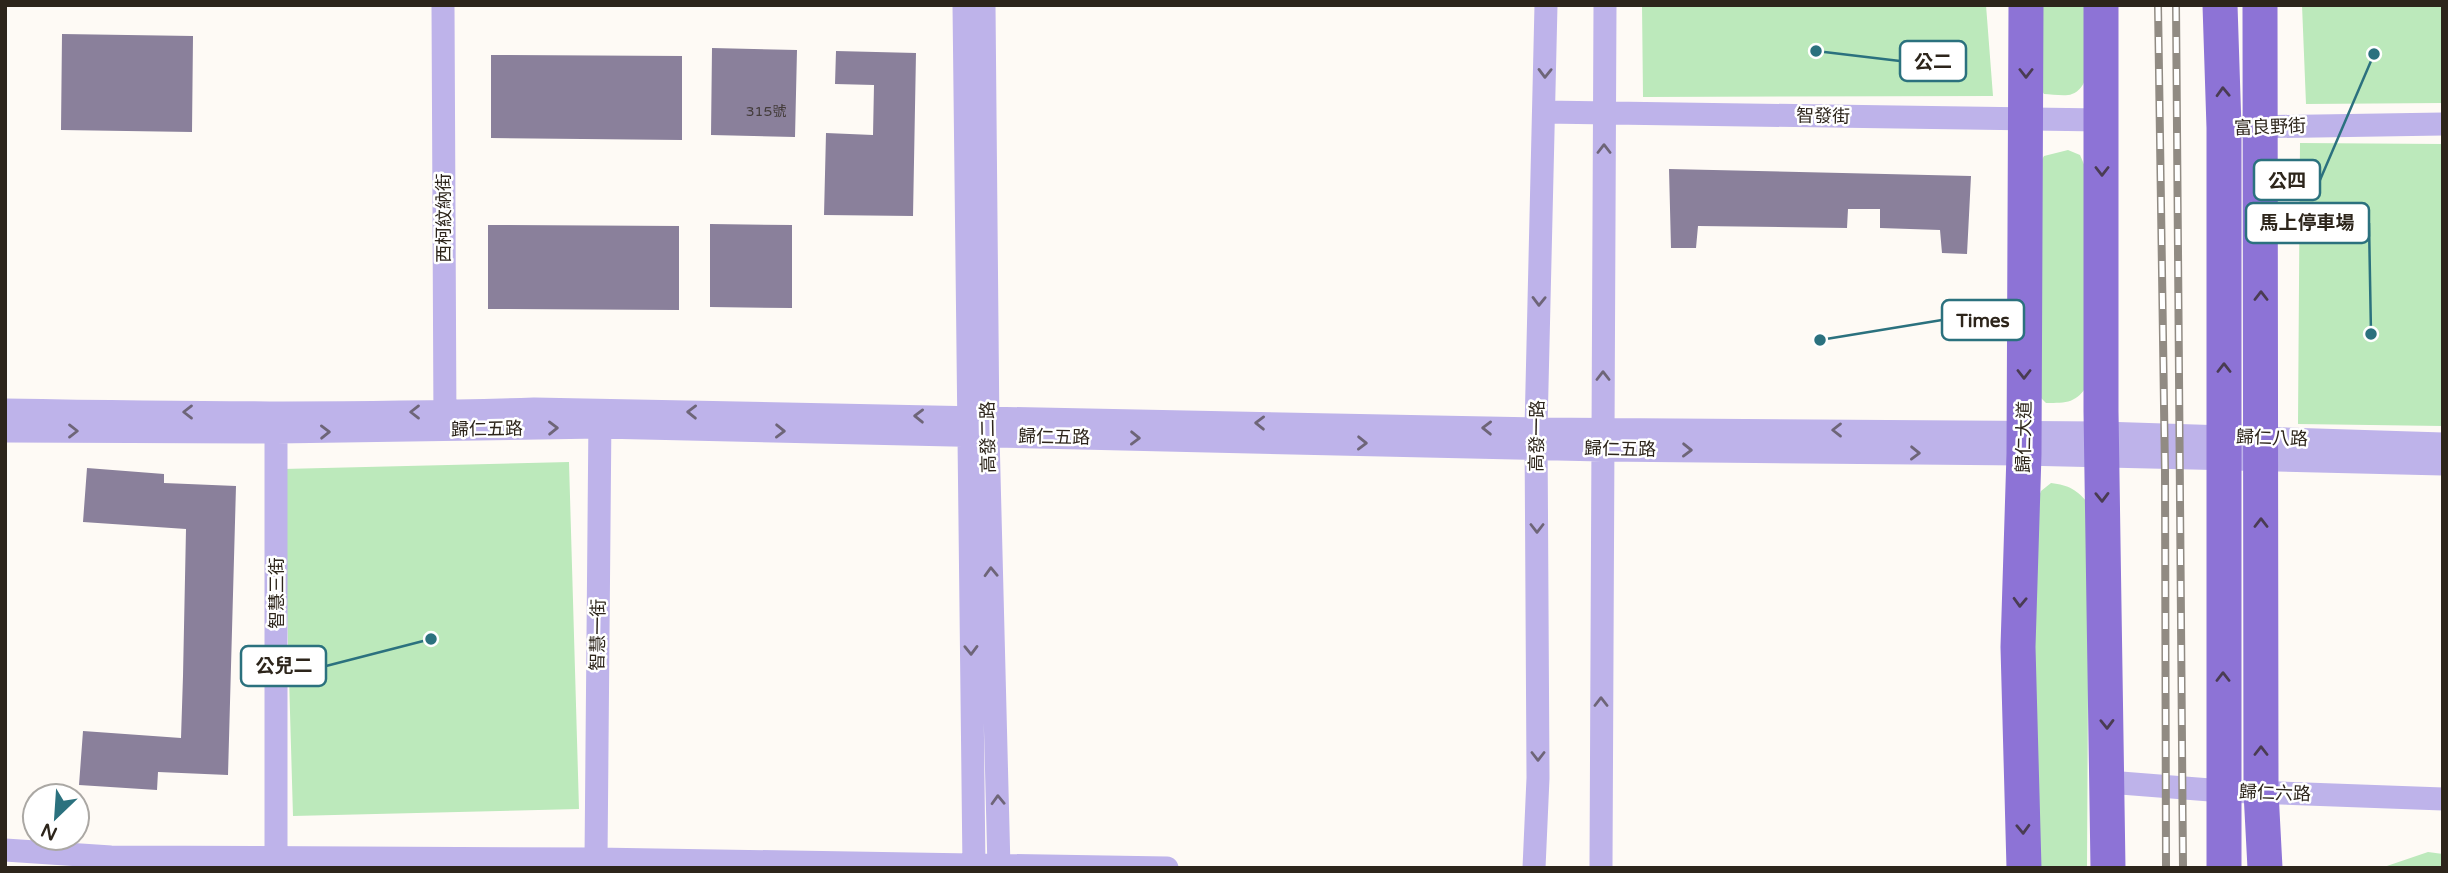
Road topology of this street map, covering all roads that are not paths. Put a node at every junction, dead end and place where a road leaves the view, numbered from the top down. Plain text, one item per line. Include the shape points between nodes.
1 (443, 5) edge
2 (964, 5) edge
3 (984, 5) edge
4 (1546, 5) edge
5 (1605, 5) edge
6 (2025, 5) edge
7 (2101, 5) edge
8 (2220, 5) edge
9 (2260, 5) edge
10 (1544, 112) junction
11 (1604, 113) junction
12 (2026, 120) junction
13 (2102, 120) junction
14 (2443, 124) edge
15 (2260, 126) junction
16 (2224, 128) junction
17 (5, 410) edge
18 (600, 419) junction
19 (444, 421) junction
20 (277, 422) junction
21 (978, 426) junction
22 (5, 431) edge
23 (1536, 438) junction
24 (1602, 439) junction
25 (2024, 443) junction
26 (2102, 444) junction
27 (2443, 444) edge
28 (2224, 447) junction
29 (2260, 448) junction
30 (2443, 464) edge
31 (2108, 782) junction
32 (2223, 792) junction
33 (2261, 792) junction
34 (2443, 799) edge
35 (5, 850) edge
36 (276, 858) junction
37 (596, 859) junction
38 (430, 864) edge
39 (974, 866) edge
40 (999, 866) edge
41 (1167, 868) edge
42 (1534, 868) edge
43 (1601, 868) edge
44 (2024, 868) edge
45 (2108, 868) edge
46 (2224, 868) edge
47 (2266, 868) edge

1 - 19 street, 西柯紋納街
2 - 21 street, 高發二路
3 - 21 street, 高發二路
4 -> 10 street, 高發一路
5 - 11 street
6 -> 12 main road, 歸仁大道
7 - 13 main road
16 -> 8 main road
9 - 15 main road
10 - 11 street, 智發街
10 -> 23 street, 高發一路
11 - 12 street, 智發街
24 -> 11 street
12 - 13 street, 智發街
12 -> 25 main road, 歸仁大道
13 -> 26 main road
14 - 15 street, 富良野街
15 - 16 street, 富良野街
29 -> 15 main road
28 -> 16 main road
20 -> 17 street, 歸仁五路
18 - 19 street, 歸仁五路
18 - 21 street, 歸仁五路
18 - 37 street, 智慧一街
19 - 20 street, 歸仁五路
22 -> 20 street, 歸仁五路
20 - 36 street, 智慧三街
21 - 23 street, 歸仁五路
21 -> 39 street, 高發二路
40 -> 21 street, 高發二路
23 - 24 street, 歸仁五路
23 -> 42 street, 高發一路 via 1538,778
24 - 25 street, 歸仁五路
43 -> 24 street
25 - 26 street, 歸仁五路
25 -> 44 main road, 歸仁大道 via 2018,646
26 - 28 street, 歸仁八路
26 -> 31 main road
27 - 29 street, 歸仁八路
28 - 29 street, 歸仁八路
32 -> 28 main road
29 - 30 street, 歸仁八路
33 -> 29 main road
31 - 32 street, 歸仁六路
31 - 45 main road
32 - 33 street, 歸仁六路
32 - 46 main road
33 - 34 street, 歸仁六路
33 - 47 main road
35 - 36 street via 111,857
36 - 38 street
37 - 38 street
37 - 39 street
39 - 40 street
40 - 41 street

